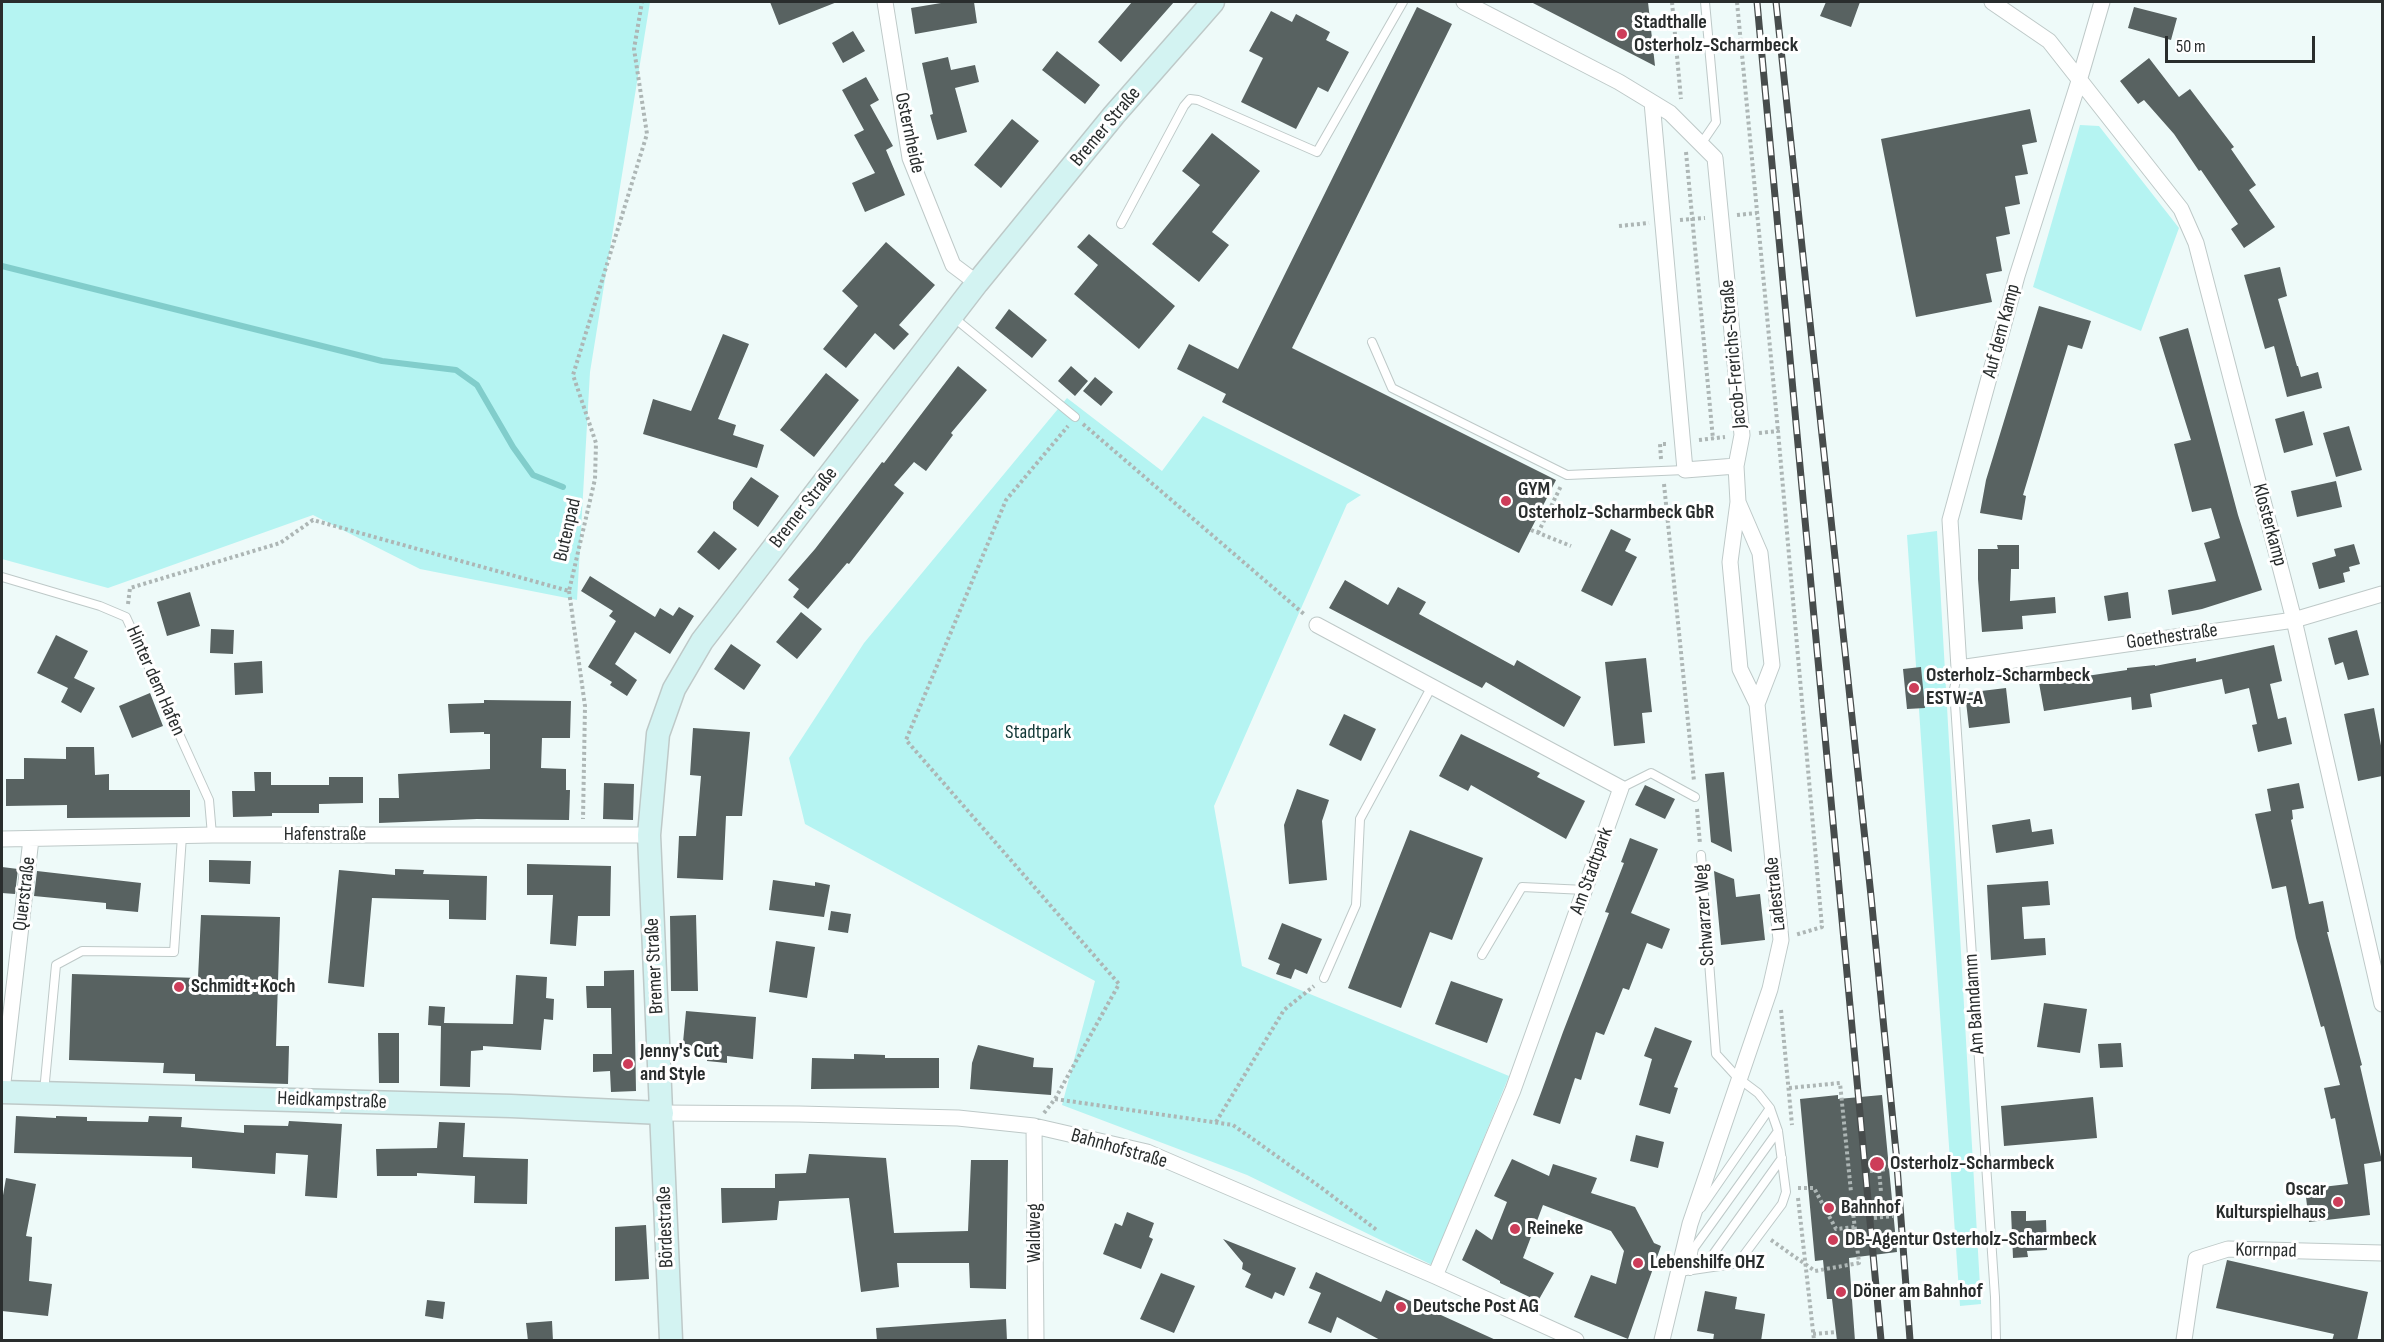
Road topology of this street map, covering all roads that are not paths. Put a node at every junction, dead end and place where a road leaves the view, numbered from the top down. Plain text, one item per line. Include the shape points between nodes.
1 (885, 2) edge
2 (1213, 2) edge
3 (1403, 2) edge
4 (1464, 2) edge
5 (1704, 2) edge
6 (1992, 2) edge
7 (2102, 2) edge
8 (2079, 81) junction
9 (1652, 102) junction
10 (1701, 144) junction
11 (1121, 224) dead end
12 (977, 283) junction
13 (952, 316) junction
14 (1372, 342) dead end
15 (1075, 417) road end
16 (1736, 466) junction
17 (1685, 470) junction
18 (1738, 502) junction
19 (2, 577) edge
20 (2382, 594) edge
21 (2294, 620) junction
22 (1317, 625) road end
23 (1959, 668) junction
24 (1432, 686) junction
25 (1757, 704) junction
26 (1621, 788) junction
27 (1695, 797) road end
28 (212, 835) junction
29 (649, 835) junction
30 (182, 836) junction
31 (2, 839) edge
32 (31, 839) junction
33 (1701, 855) road end
34 (1585, 890) junction
35 (1482, 955) dead end
36 (1324, 978) road end
37 (2382, 1004) edge
38 (1738, 1078) junction
39 (2, 1092) edge
40 (44, 1093) junction
41 (1770, 1108) junction
42 (662, 1113) junction
43 (1034, 1126) junction
44 (1778, 1131) junction
45 (1782, 1158) junction
46 (1690, 1224) junction
47 (2382, 1253) edge
48 (1704, 1267) junction
49 (1685, 1271) junction
50 (1435, 1276) junction
51 (671, 1341) edge
52 (1036, 1341) edge
53 (1576, 1341) edge
54 (1662, 1341) edge
55 (1996, 1341) edge
56 (2184, 1341) edge

1 - 12 street, Osternheide via 910,158 953,265
2 - 12 street, Bremer Straße via 1114,115
3 - 11 lane via 1317,152 1190,99
4 - 9 street, Jacob-Frerichs-Straße
5 - 10 lane via 1716,122
6 - 8 street, Klosterkamp via 2049,42
7 - 8 street, Auf dem Kamp
8 - 21 street, Klosterkamp via 2181,209 2196,243
8 - 23 street, Auf dem Kamp via 2017,276 1950,520
9 - 10 street, Jacob-Frerichs-Straße via 1670,112
9 - 17 street
10 - 16 street, Jacob-Frerichs-Straße via 1715,158 1742,435
12 - 13 street, Bremer Straße
13 - 15 lane
13 - 29 street, Bremer Straße via 702,641 674,689 658,734
14 - 17 lane via 1392,388 1567,475
16 - 17 street
16 - 18 street, Ladestraße
18 - 25 street, Ladestraße via 1730,561 1740,669
18 - 25 street, Ladestraße via 1760,553 1772,665
19 - 28 lane, Hinter dem Hafen via 126,617 209,800
20 - 21 street, Goethestraße
21 - 23 street, Goethestraße
21 - 37 street, Klosterkamp
22 - 24 street
23 - 55 lane, Am Bahndamm via 1954,689
24 - 26 street
24 - 36 lane via 1360,819 1356,905
25 - 38 street, Ladestraße via 1780,940 1770,989
26 - 27 lane via 1651,773
26 - 34 street, Am Stadtpark
28 - 29 street, Hafenstraße
28 - 30 street, Hafenstraße
29 - 42 street, Bremer Straße
30 - 32 street, Hafenstraße
30 - 40 lane via 174,952 82,951 56,965
31 - 32 street, Hafenstraße
32 - 39 street, Querstraße
33 - 38 lane, Schwarzer Weg via 1716,1054
34 - 35 lane via 1522,887
34 - 50 street, Am Stadtpark via 1513,1090
38 - 41 lane, Schwarzer Weg
38 - 46 street
39 - 40 street, Heidkampstraße
40 - 42 street, Heidkampstraße
41 - 44 lane
41 - 46 lane
42 - 43 street, Bahnhofstraße via 958,1118
42 - 51 street, Bördestraße
43 - 50 street, Bahnhofstraße via 1147,1152
43 - 52 street, Waldweg
44 - 45 lane
44 - 49 lane via 1694,1248
45 - 48 lane
45 - 48 lane via 1786,1192 1782,1204 1741,1259 1733,1264
46 - 49 street
47 - 56 street, Korrnpad via 2228,1250 2196,1259
48 - 49 lane
49 - 54 street
50 - 53 street, Bahnhofstraße

